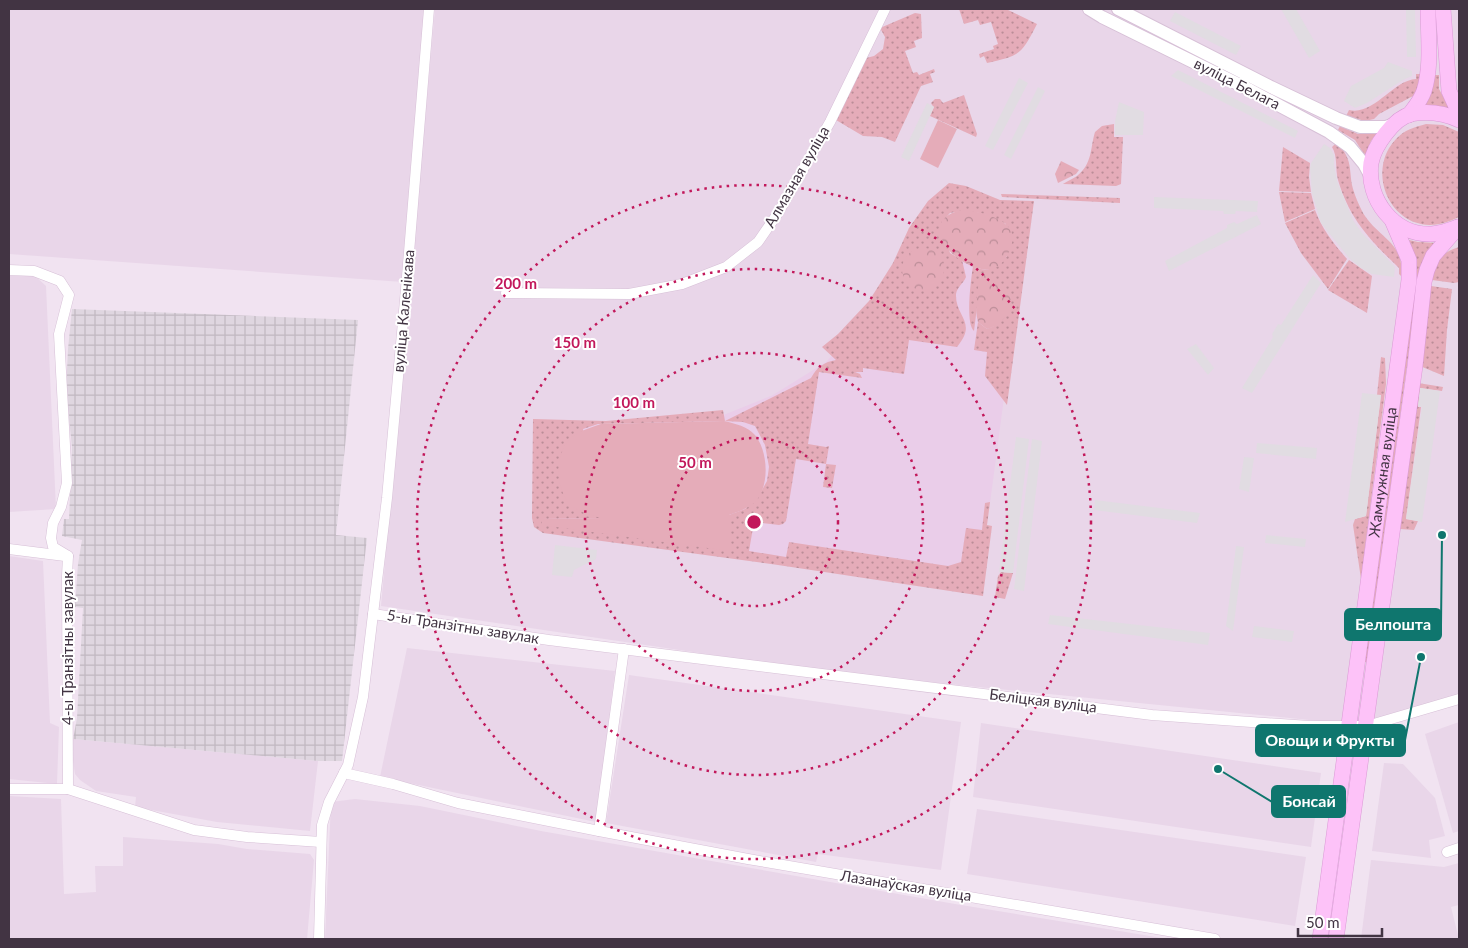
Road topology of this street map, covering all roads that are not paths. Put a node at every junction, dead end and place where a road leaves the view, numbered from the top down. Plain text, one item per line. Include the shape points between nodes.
1 (429, 9) edge
2 (885, 9) edge
3 (1089, 9) edge
4 (1118, 9) edge
5 (1428, 9) edge
6 (1443, 9) edge
7 (1459, 113) edge
8 (1409, 115) junction
9 (1459, 120) edge
10 (1396, 124) junction
11 (1371, 177) junction
12 (1392, 220) junction
13 (1459, 227) edge
14 (9, 270) edge
15 (506, 293) dead end
16 (9, 549) edge
17 (68, 556) junction
18 (373, 614) junction
19 (624, 649) junction
20 (1459, 699) edge
21 (1348, 726) junction
22 (1367, 726) junction
23 (344, 773) junction
24 (9, 789) edge
25 (68, 789) junction
26 (599, 831) junction
27 (321, 842) junction
28 (1459, 848) edge
29 (1448, 852) dead end
30 (319, 939) edge
31 (1215, 939) edge
32 (1320, 939) edge
33 (1336, 939) edge

1 - 18 street, вуліца Каленікава via 387,498
2 - 15 street, Алмазная вуліца via 830,122 778,213 758,242 726,268 682,284 629,294
3 - 11 street, вуліца Белага via 1329,132 1350,147
4 - 10 street, вуліца Белага via 1336,118 1360,127
5 - 8 main road via 1428,71 1424,91
6 - 7 main road via 1449,91
8 - 9 main road via 1434,113
8 - 10 main road
10 - 11 main road via 1374,152
11 - 12 main road via 1376,199
12 - 13 main road via 1422,233 1432,234
12 - 21 main road, Жамчужная вуліца via 1405,247 1410,271
13 - 22 main road, Жамчужная вуліца via 1433,256 1424,282
14 - 17 street, 4-ы Транзітны завулак via 34,270 60,281 69,295 59,334 67,483 51,538 53,547
16 - 17 street
17 - 25 street, 4-ы Транзітны завулак
18 - 19 street, 5-ы Транзітны завулак
18 - 23 street, 5-ы Транзітны завулак via 363,697
19 - 21 street, Беліцкая вуліца via 1152,716
19 - 26 street
20 - 22 street, Беліцкая вуліца
21 - 22 street, Беліцкая вуліца
21 - 32 main road, Жамчужная вуліца
22 - 33 main road, Жамчужная вуліца
23 - 26 street via 458,803
23 - 27 street, 5-ы Транзітны завулак via 324,814
24 - 25 street
25 - 27 street via 194,830
26 - 31 street, Лазанаўская вуліца
27 - 30 street, 5-ы Транзітны завулак
28 - 29 street

